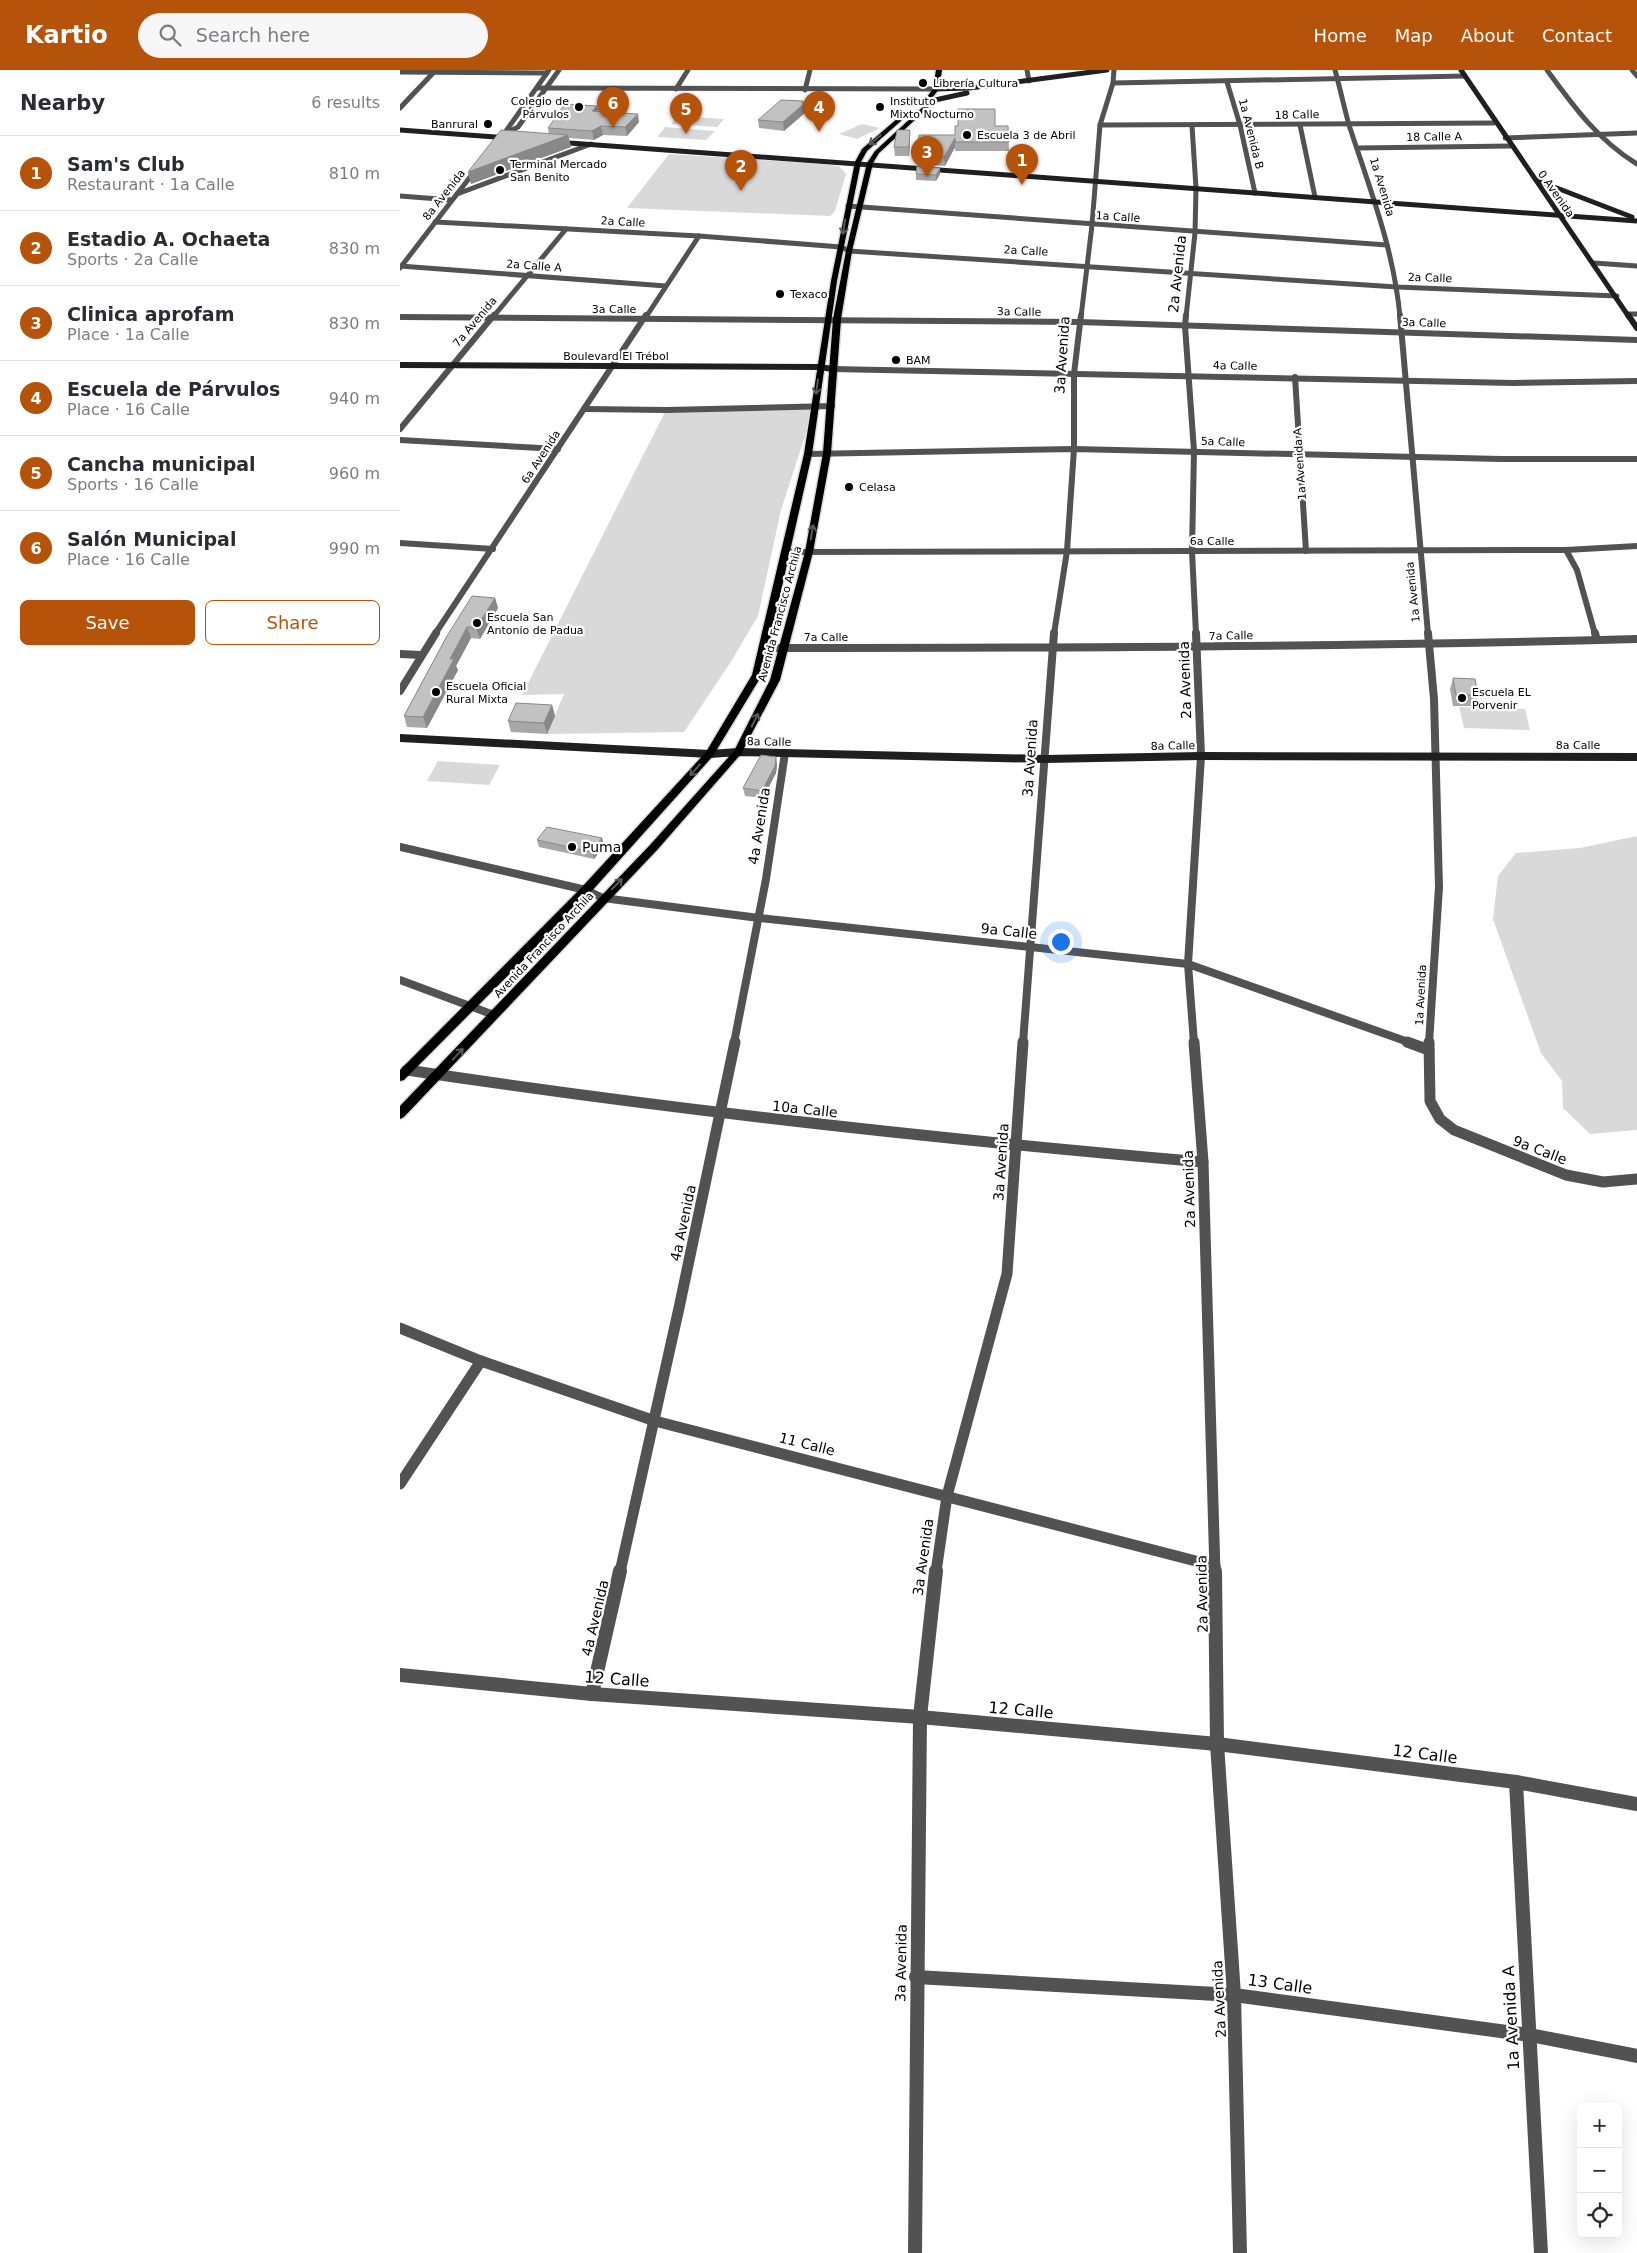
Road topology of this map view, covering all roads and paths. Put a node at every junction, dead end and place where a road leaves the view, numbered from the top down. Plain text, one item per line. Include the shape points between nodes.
1 (559, 70) edge
2 (688, 70) edge
3 (810, 70) edge
4 (939, 70) edge
5 (1027, 70) edge
6 (1107, 70) edge
7 (1114, 70) edge
8 (1334, 70) edge
9 (1460, 70) edge
10 (1547, 70) edge
11 (1632, 70) edge
12 (435, 71) edge
13 (400, 72) edge
14 (548, 72) edge
15 (1464, 76) junction
16 (1637, 76) edge
17 (1336, 79) junction
18 (1029, 81) junction
19 (1227, 82) junction
20 (1113, 83) junction
21 (537, 88) junction
22 (547, 88) junction
23 (676, 89) junction
24 (936, 89) junction
25 (805, 90) junction
26 (926, 102) junction
27 (918, 104) dead end
28 (400, 108) edge
29 (911, 110) dead end
30 (1494, 123) junction
31 (1350, 124) junction
32 (1100, 125) junction
33 (1240, 125) junction
34 (1300, 125) junction
35 (400, 126) edge
36 (1192, 126) junction
37 (400, 130) edge
38 (1637, 133) edge
39 (1595, 134) junction
40 (514, 135) edge
41 (503, 136) junction
42 (1505, 138) junction
43 (520, 139) edge
44 (591, 144) junction
45 (496, 145) edge
46 (1511, 146) junction
47 (1358, 148) junction
48 (844, 161) junction
49 (858, 162) junction
50 (870, 163) junction
51 (1637, 164) edge
52 (479, 166) edge
53 (1533, 178) junction
54 (1096, 180) junction
55 (1196, 188) junction
56 (1256, 192) junction
57 (456, 194) junction
58 (400, 196) edge
59 (1315, 197) junction
60 (452, 200) junction
61 (1376, 202) junction
62 (848, 206) junction
63 (860, 208) junction
64 (1558, 215) junction
65 (1637, 220) edge
66 (435, 222) junction
67 (1092, 226) junction
68 (566, 229) junction
69 (1195, 233) junction
70 (699, 236) junction
71 (1387, 245) junction
72 (845, 249) junction
73 (1594, 263) junction
74 (1086, 265) junction
75 (1637, 266) edge
76 (401, 267) edge
77 (1192, 274) junction
78 (527, 276) junction
79 (666, 286) junction
80 (1397, 287) junction
81 (1617, 296) junction
82 (1628, 314) junction
83 (1637, 314) edge
84 (400, 317) edge
85 (492, 318) junction
86 (644, 319) junction
87 (833, 320) junction
88 (1079, 322) junction
89 (1185, 326) junction
90 (1637, 328) edge
91 (1401, 333) junction
92 (1637, 340) edge
93 (400, 365) edge
94 (451, 366) junction
95 (613, 366) junction
96 (820, 367) junction
97 (832, 370) junction
98 (1074, 374) junction
99 (1189, 375) junction
100 (1295, 377) junction
101 (1404, 380) junction
102 (1637, 381) edge
103 (814, 405) junction
104 (832, 406) junction
105 (585, 409) junction
106 (400, 429) edge
107 (400, 440) edge
108 (558, 449) junction
109 (1074, 449) junction
110 (1194, 451) junction
111 (827, 453) junction
112 (808, 454) junction
113 (1299, 454) junction
114 (1411, 456) junction
115 (1637, 459) edge
116 (400, 544) edge
117 (1637, 546) edge
118 (493, 549) junction
119 (1566, 550) junction
120 (1067, 551) junction
121 (1192, 551) junction
122 (1306, 551) junction
123 (1420, 551) junction
124 (786, 552) junction
125 (809, 552) junction
126 (1637, 639) edge
127 (1597, 640) junction
128 (1429, 644) junction
129 (1052, 647) junction
130 (764, 648) junction
131 (1198, 648) junction
132 (784, 649) junction
133 (400, 654) edge
134 (422, 655) junction
135 (400, 691) edge
136 (400, 738) edge
137 (738, 752) junction
138 (785, 753) junction
139 (710, 754) junction
140 (1201, 756) junction
141 (1436, 757) junction
142 (1637, 757) edge
143 (1045, 759) junction
144 (400, 847) edge
145 (586, 890) junction
146 (603, 898) junction
147 (759, 918) junction
148 (1029, 946) junction
149 (1188, 964) junction
150 (400, 980) edge
151 (471, 1006) junction
152 (494, 1014) junction
153 (1429, 1050) junction
154 (403, 1074) edge
155 (438, 1075) junction
156 (400, 1114) edge
157 (720, 1114) junction
158 (1440, 1119) joint
159 (1017, 1146) junction
160 (1203, 1162) junction
161 (1637, 1179) edge
162 (400, 1328) edge
163 (481, 1361) junction
164 (655, 1420) junction
165 (400, 1484) edge
166 (947, 1496) junction
167 (1215, 1566) junction
168 (400, 1675) edge
169 (592, 1694) junction
170 (920, 1717) junction
171 (1217, 1744) junction
172 (1516, 1782) junction
173 (1637, 1804) edge
174 (916, 1977) junction
175 (1234, 1995) junction
176 (1530, 2035) junction
177 (1637, 2056) edge
178 (915, 2253) edge
179 (1240, 2253) edge
180 (1541, 2253) edge

1 - 22 street
2 - 23 street
3 - 25 street
4 - 24 main road
5 - 18 street
6 - 18 street
7 - 20 street, 3a Avenida
8 - 17 street, 1a Avenida
9 - 15 street, 0 Avenida
10 - 39 street
11 - 16 street
12 - 13 street
12 - 14 street
12 - 28 street
14 - 21 street
15 - 17 street
15 - 30 street, 0 Avenida
17 - 19 street
17 - 31 street, 1a Avenida
18 - 24 street
18 - 26 street
19 - 20 street
19 - 33 street, 1a Avenida B
20 - 32 street, 3a Avenida
21 - 22 street
21 - 41 street
22 - 23 street
22 - 41 street via 518,127
23 - 25 street
24 - 25 street
24 - 26 main road
26 - 27 main road
26 - 50 main road via 927,106 877,152
29 -> 49 main road via 864,150
30 - 31 street, 18 Calle
30 - 42 street, 0 Avenida
31 - 34 street, 18 Calle
31 - 47 street, 1a Avenida
32 - 36 street, 18 Calle
32 - 54 street, 3a Avenida
33 - 34 street, 18 Calle
33 - 36 street, 18 Calle
33 - 56 street, 1a Avenida B
34 - 59 street
35 - 41 street
36 - 55 street, 2a Avenida
37 - 41 street
38 - 39 street
39 - 42 street
39 - 51 street
40 - 41 street
41 - 43 street
41 - 45 street
42 - 46 street, 0 Avenida
44 - 48 street
44 - 48 street via 550,139
44 - 57 street
46 - 47 street, 18 Calle A
46 - 53 street, 0 Avenida
47 - 61 street, 1a Avenida
48 - 49 street
49 - 50 street
49 - 62 main road, Avenida Francisco Archila
50 - 54 street
50 - 63 main road, Avenida Francisco Archila
52 - 57 street, 8a Avenida
53 - 64 street, 0 Avenida
53 - 65 street
54 - 55 street
54 - 67 street, 3a Avenida
55 - 56 street
55 - 69 street, 2a Avenida
56 - 59 street
57 - 60 street, 8a Avenida
58 - 60 street
59 - 61 street
60 - 66 street, 8a Avenida
61 - 64 street
61 - 71 street, 1a Avenida
62 - 63 street, 1a Calle
62 -> 72 main road, Avenida Francisco Archila
63 - 67 street, 1a Calle
63 - 72 main road, Avenida Francisco Archila
64 - 65 street
64 - 73 street, 0 Avenida
66 - 68 street, 2a Calle
66 - 76 street, 8a Avenida
67 - 69 street, 1a Calle
67 - 74 street, 3a Avenida
68 - 70 street, 2a Calle
68 - 78 street, 7a Avenida
69 - 71 street, 1a Calle
69 - 77 street, 2a Avenida
70 - 72 street, 2a Calle
70 - 79 street, 6a Avenida
71 - 80 street, 1a Avenida
72 - 74 street, 2a Calle
72 - 87 main road, Avenida Francisco Archila
73 - 75 street
73 - 81 street, 0 Avenida
74 - 77 street, 2a Calle
74 - 88 street, 3a Avenida
76 - 78 street, 2a Calle A
77 - 80 street, 2a Calle
77 - 89 street, 2a Avenida
78 - 79 street, 2a Calle A
78 - 85 street, 7a Avenida
79 - 86 street, 6a Avenida
80 - 81 street, 2a Calle
80 - 91 street, 1a Avenida
81 - 82 street, 0 Avenida
82 - 83 street
82 - 90 street, 0 Avenida
84 - 85 street, 3a Calle
85 - 86 street, 3a Calle
85 - 94 street, 7a Avenida
86 - 87 street, 3a Calle
86 - 95 street, 6a Avenida
87 - 88 street, 3a Calle
87 - 96 main road, Avenida Francisco Archila
87 - 97 main road, Avenida Francisco Archila
88 - 89 street, 3a Calle
88 - 98 street, 3a Avenida
89 - 91 street, 3a Calle
89 - 99 street, 2a Avenida
91 - 92 street, 3a Calle
91 - 101 street, 1a Avenida
93 - 94 street, Boulevard El Trébol
94 - 95 street, Boulevard El Trébol
94 - 106 street, 7a Avenida
95 - 96 street, Boulevard El Trébol
95 - 105 street, 6a Avenida
96 - 97 street, Boulevard El Trébol
96 -> 103 main road, Avenida Francisco Archila
97 - 98 street, 4a Calle
97 - 104 main road, Avenida Francisco Archila
98 - 99 street, 4a Calle
98 - 109 street, 3a Avenida
99 - 100 street, 4a Calle
99 - 110 street, 2a Avenida
100 - 101 street, 4a Calle
100 - 113 street, 1a Avenida A
101 - 102 street, 4a Calle
101 - 114 street, 1a Avenida
103 - 104 street
103 - 105 street
103 - 112 main road, Avenida Francisco Archila
104 - 111 main road, Avenida Francisco Archila
105 - 108 street, 6a Avenida
107 - 108 street
108 - 118 street, 6a Avenida
109 - 110 street, 5a Calle
109 - 111 street, 5a Calle
109 - 120 street, 3a Avenida
110 - 113 street, 5a Calle
110 - 121 street, 2a Avenida
111 - 112 street, 5a Calle
125 -> 111 main road, Avenida Francisco Archila
112 - 124 main road, Avenida Francisco Archila
113 - 114 street, 5a Calle
113 - 122 street, 1a Avenida A
114 - 115 street, 5a Calle
114 - 123 street, 1a Avenida
116 - 118 street
117 - 119 street, 6a Calle
118 - 134 street, 6a Avenida
119 - 123 street, 6a Calle
119 - 127 street via 1577,570
120 - 121 street, 6a Calle
120 - 125 street, 6a Calle
120 - 129 street, 3a Avenida
121 - 122 street, 6a Calle
121 - 131 street, 2a Avenida
122 - 123 street, 6a Calle
123 - 128 street, 1a Avenida
124 - 125 street, 6a Calle
124 - 130 main road, Avenida Francisco Archila
125 - 132 main road, Avenida Francisco Archila
126 - 127 street, 7a Calle
127 - 128 street, 7a Calle
128 - 131 street, 7a Calle
128 - 141 street, 1a Avenida
129 - 131 street, 7a Calle
129 - 132 street, 7a Calle
129 - 143 street, 3a Avenida
130 - 132 street, 7a Calle
130 - 139 main road, Avenida Francisco Archila via 756,675
131 - 140 street, 2a Avenida
137 -> 132 main road, Avenida Francisco Archila via 775,680
133 - 134 street
134 - 135 street, 6a Avenida
136 - 139 street, 8a Calle
137 - 138 street, 8a Calle
137 - 139 street, 8a Calle
146 -> 137 main road, Avenida Francisco Archila via 654,847
138 - 143 street, 8a Calle
138 - 147 street, 4a Avenida
139 -> 145 main road, Avenida Francisco Archila
140 - 141 street, 8a Calle
140 - 143 street, 8a Calle
140 - 149 street, 2a Avenida
141 - 142 street, 8a Calle
141 - 153 street, 1a Avenida via 1439,887
143 - 148 street, 3a Avenida
144 - 145 street, 9a Calle
145 - 146 street, 9a Calle
145 - 151 main road, Avenida Francisco Archila
146 - 147 street, 9a Calle
146 - 152 main road, Avenida Francisco Archila
147 - 148 street, 9a Calle
147 - 157 street, 4a Avenida
148 - 149 street, 9a Calle
148 - 159 street, 3a Avenida
149 - 153 street, 9a Calle
149 - 160 street, 2a Avenida
150 - 151 street
151 - 152 street
151 - 154 main road, Avenida Francisco Archila
155 -> 152 main road, Avenida Francisco Archila
153 - 158 street, 1a Avenida via 1430,1101
154 - 155 street, 10a Calle
155 - 156 main road, Avenida Francisco Archila
155 - 157 street, 10a Calle
157 - 159 street, 10a Calle
157 - 164 street, 4a Avenida
158 - 161 street, 9a Calle via 1454,1130 1566,1175 1603,1182
159 - 160 street, 10a Calle
159 - 166 street, 3a Avenida via 1007,1274
160 - 167 street, 2a Avenida
162 - 163 street, 11 Calle
163 - 164 street, 11 Calle
163 - 165 street
164 - 166 street, 11 Calle
164 - 169 street, 4a Avenida
166 - 167 street, 11 Calle
166 - 170 street, 3a Avenida via 932,1598
167 - 171 street, 2a Avenida
168 - 169 street, 12 Calle
169 - 170 street, 12 Calle
170 - 171 street, 12 Calle
170 - 174 street, 3a Avenida
171 - 172 street, 12 Calle
171 - 175 street, 2a Avenida
172 - 173 street, 12 Calle
172 - 176 street, 1a Avenida A
174 - 175 street, 13 Calle
174 - 178 street, 3a Avenida
175 - 176 street, 13 Calle
175 - 179 street, 2a Avenida
176 - 177 street, 13 Calle
176 - 180 street, 1a Avenida A

